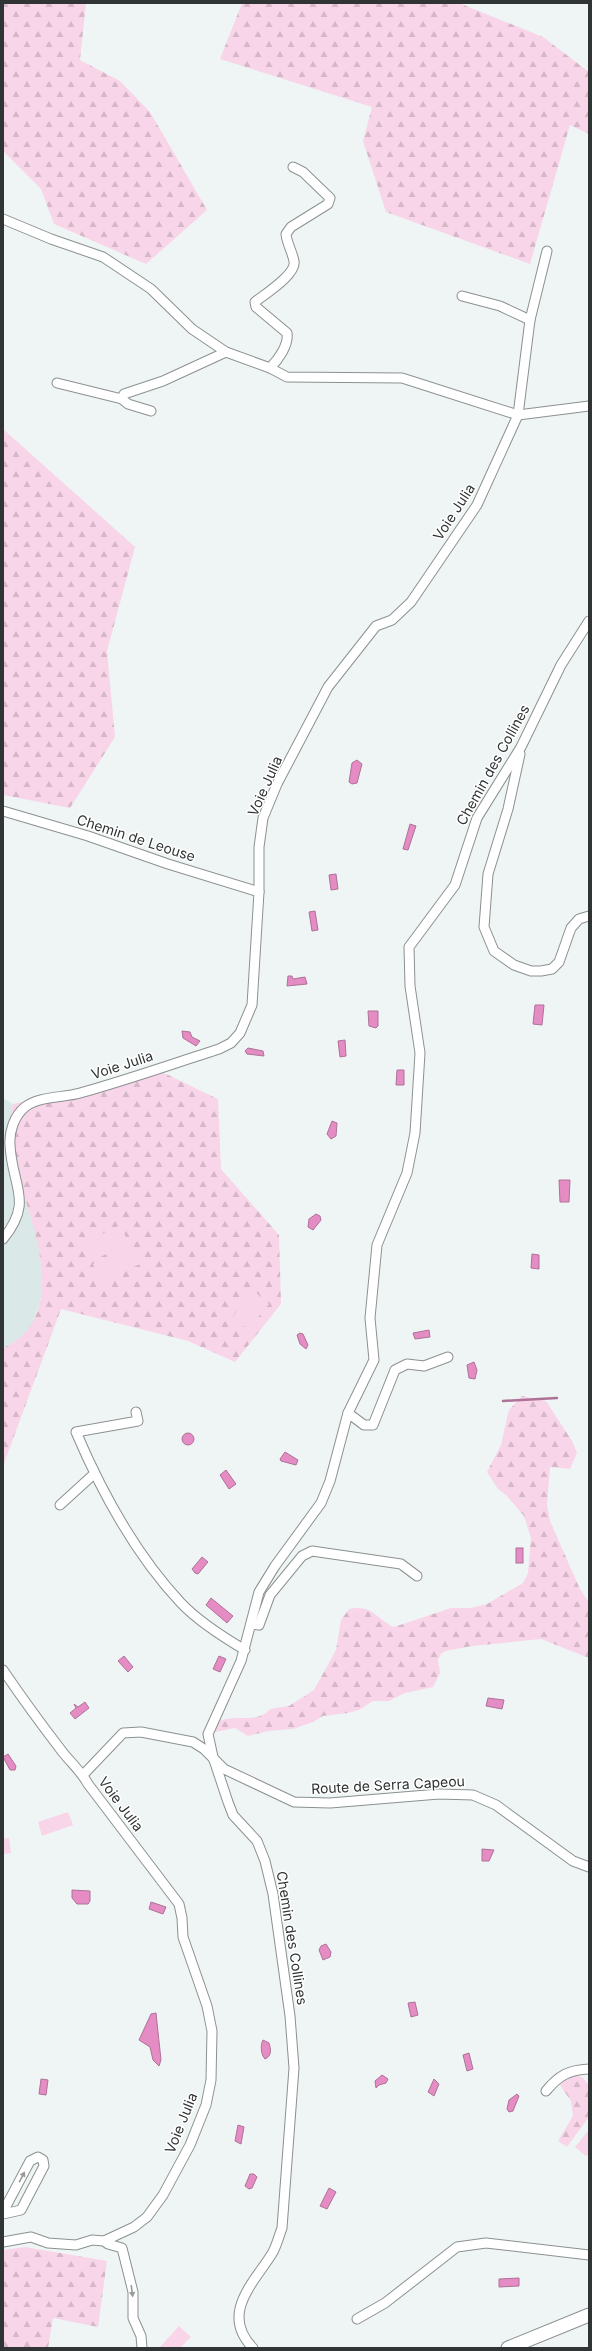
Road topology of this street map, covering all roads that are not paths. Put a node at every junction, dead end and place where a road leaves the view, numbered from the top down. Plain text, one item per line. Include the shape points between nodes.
1 (293, 166) dead end
2 (3, 219) edge
3 (547, 251) dead end
4 (462, 296) dead end
5 (530, 320) junction
6 (226, 352) junction
7 (270, 368) junction
8 (57, 383) dead end
9 (122, 399) junction
10 (589, 406) edge
11 (151, 411) dead end
12 (518, 415) junction
13 (589, 622) edge
14 (522, 747) junction
15 (3, 811) edge
16 (259, 892) junction
17 (589, 916) edge
18 (3, 1239) edge
19 (448, 1357) dead end
20 (136, 1412) dead end
21 (348, 1413) junction
22 (94, 1474) junction
23 (60, 1505) dead end
24 (417, 1576) dead end
25 (251, 1624) junction
26 (245, 1650) junction
27 (3, 1670) edge
28 (213, 1757) junction
29 (83, 1775) junction
30 (589, 1868) edge
31 (589, 2069) edge
32 (546, 2090) dead end
33 (3, 2213) edge
34 (104, 2241) junction
35 (3, 2242) edge
36 (589, 2255) edge
37 (589, 2315) edge
38 (357, 2319) dead end
39 (142, 2348) edge
40 (253, 2348) edge
41 (508, 2348) edge

1 - 7 street via 303,172 330,198 328,204 286,234 295,262 292,273 255,302 256,307 287,333 288,339
2 - 6 street via 103,257 151,290 192,329
3 - 5 street, Voie Julia
4 - 5 street via 500,306
5 - 12 street, Voie Julia
6 - 7 street
6 - 9 street via 163,381 124,394
7 - 12 street via 287,377 402,378
8 - 9 street
9 - 11 street via 128,404
10 - 12 street
12 - 16 street, Voie Julia via 477,505 411,602 392,620 376,626 328,687 263,818 259,847
13 - 14 street, Chemin des Collines via 561,665
14 - 17 street via 508,809 488,874 484,927 494,951 514,965 531,971 541,971 552,969 559,962 571,928 579,919
14 - 21 street, Chemin des Collines via 477,818 455,885 409,947 410,986 420,1053 413,1150 407,1173 377,1245 370,1318 374,1360
15 - 16 street, Chemin de Leouse
16 - 18 street, Voie Julia via 252,1005 240,1033 231,1043 219,1049 79,1094 33,1102 25,1107 16,1119 10,1134 21,1204 17,1218
19 - 21 street via 424,1366 407,1364 395,1370 373,1425 364,1425
20 - 22 street via 138,1421 76,1432
21 - 25 street, Chemin des Collines via 325,1495 263,1584
22 - 23 street
22 - 26 street via 151,1568 182,1604 221,1636
24 - 25 street via 401,1564 321,1550 312,1551 302,1556 270,1594 259,1625
25 - 26 street, Chemin des Collines
26 - 28 street, Chemin des Collines via 208,1734
27 - 29 street, Voie Julia via 53,1739
28 - 29 street, Route de Serra Capeou via 193,1742 131,1731 119,1735
28 - 30 street, Route de Serra Capeou via 231,1774 294,1802 330,1803 439,1794 473,1795 496,1805 573,1861
28 - 40 street, Chemin des Collines via 233,1815 253,1836 265,1860 274,1900 290,2016 293,2060 293,2091 282,2228 273,2251 247,2288 240,2311 242,2330
29 - 34 street, Voie Julia via 179,1904 183,1936 207,2006 212,2031 211,2080 206,2105 190,2145 163,2195 147,2217 134,2227
31 - 32 street via 572,2070 562,2074
33 -> 33 street via 30,2161 38,2157 43,2160 44,2166 21,2210
34 - 35 street via 60,2244 24,2237
34 -> 39 street via 122,2248 125,2256 132,2292 133,2318 141,2336
36 - 38 street via 486,2243 457,2247 385,2303
37 - 41 street

